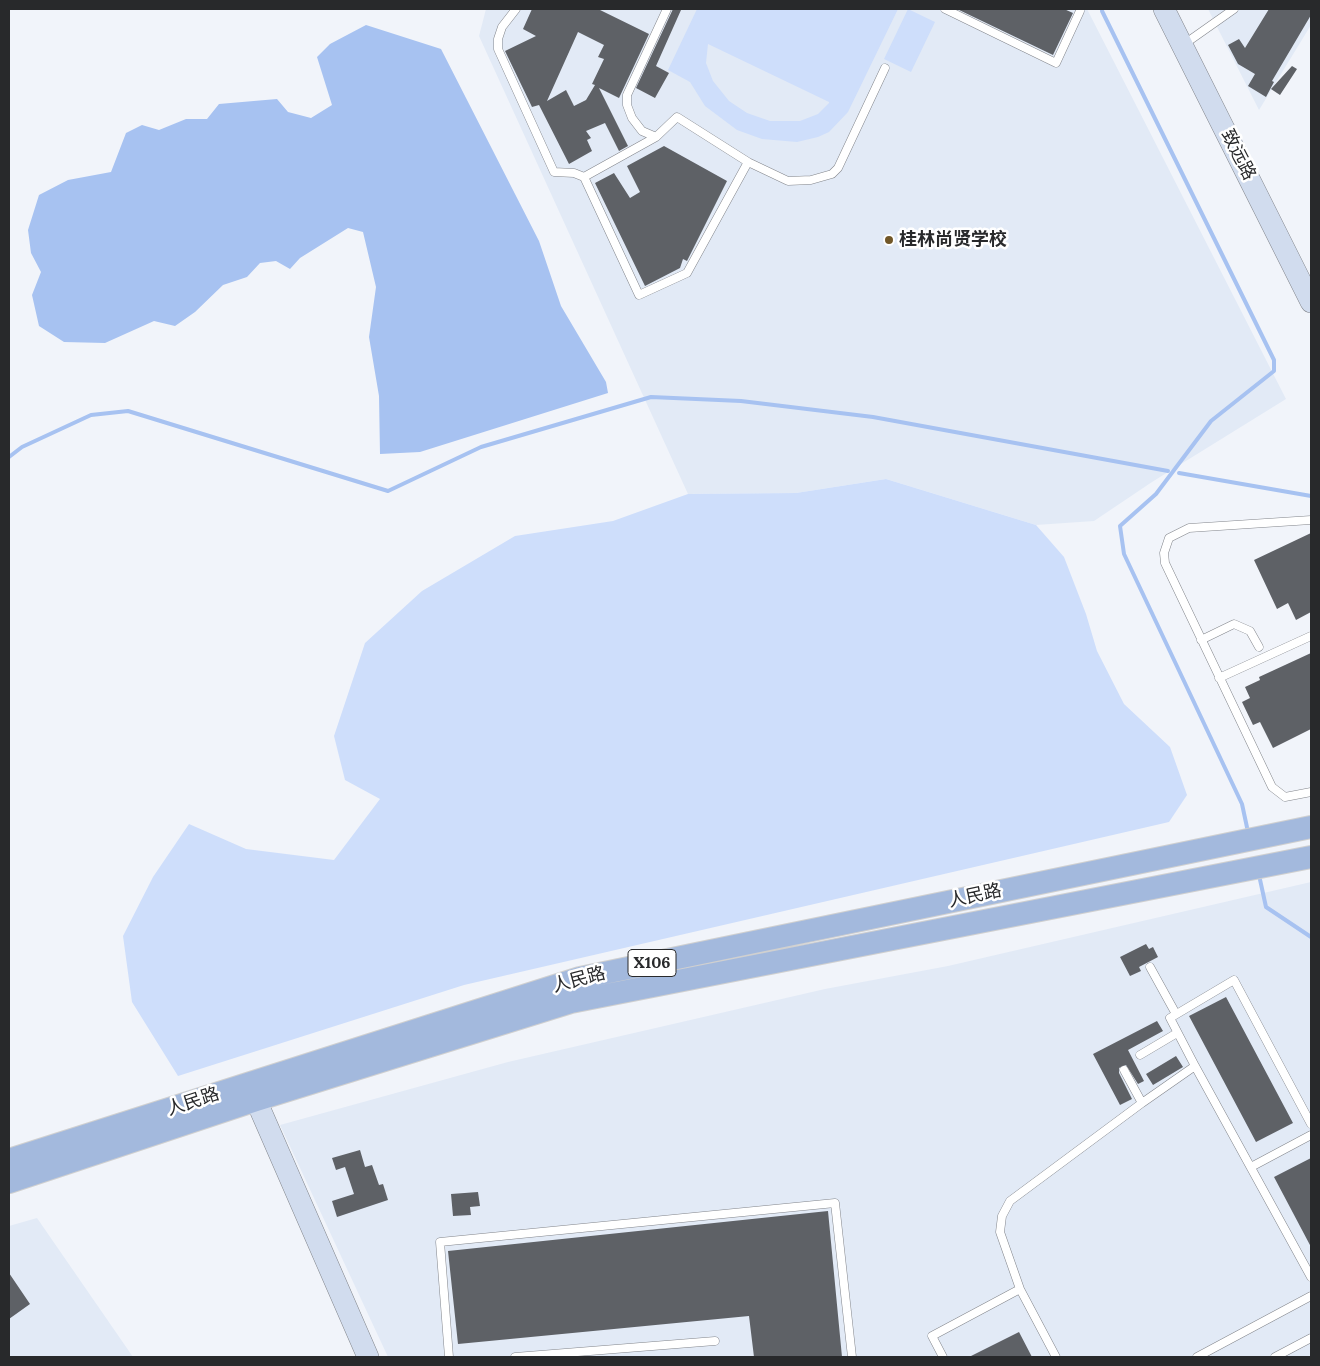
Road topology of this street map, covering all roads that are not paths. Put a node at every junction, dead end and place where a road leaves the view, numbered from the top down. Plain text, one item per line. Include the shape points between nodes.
1 (516, 9) edge
2 (667, 9) edge
3 (945, 9) edge
4 (1080, 9) edge
5 (1164, 9) edge
6 (1234, 9) edge
7 (1182, 46) junction
8 (885, 68) dead end
9 (656, 138) junction
10 (748, 162) junction
11 (584, 177) junction
12 (1311, 302) edge
13 (1311, 520) edge
14 (1311, 636) edge
15 (1201, 640) junction
16 (1259, 647) dead end
17 (1219, 678) junction
18 (1311, 792) edge
19 (1311, 827) edge
20 (1311, 857) edge
21 (1150, 967) dead end
22 (1176, 1014) junction
23 (1177, 1032) junction
24 (1140, 1055) dead end
25 (1195, 1066) junction
26 (1124, 1070) dead end
27 (256, 1100) junction
28 (1142, 1103) junction
29 (1311, 1124) edge
30 (1311, 1135) edge
31 (9, 1160) edge
32 (1252, 1167) junction
33 (9, 1182) edge
34 (1311, 1277) edge
35 (1020, 1289) junction
36 (1311, 1296) edge
37 (1311, 1338) edge
38 (715, 1341) dead end
39 (368, 1357) edge
40 (449, 1357) edge
41 (515, 1357) edge
42 (852, 1357) edge
43 (943, 1357) edge
44 (1056, 1357) edge
45 (1197, 1357) edge
46 (1275, 1357) edge

1 - 11 lane via 502,27 498,49 554,172
2 - 9 lane via 626,100 632,118 642,131
3 - 4 lane via 1056,63
5 - 7 main road, 致远路
6 - 7 lane
7 - 12 main road, 致远路
8 - 10 lane via 838,168 832,174 811,180 788,181
9 - 10 lane via 677,117
9 - 11 lane
10 - 11 lane via 687,273 639,295
13 - 15 lane via 1189,528 1169,538 1164,550 1165,563
14 - 17 lane
15 - 16 lane via 1234,624 1250,631
15 - 17 lane
17 - 18 lane via 1272,786 1285,798
19 - 31 main road, 人民路 / X106 via 580,978
20 - 27 main road, 人民路 / X106 via 572,1002
21 - 22 lane
22 - 23 lane via 1170,1018
22 - 29 lane via 1234,980
23 - 24 lane
23 - 25 lane
25 - 28 lane
25 - 32 lane
26 - 28 lane
27 - 33 main road, 人民路 / X106
27 - 39 main road
28 - 35 lane via 1006,1207 1000,1232
30 - 32 lane
32 - 34 lane
35 - 43 lane via 932,1336
35 - 44 lane
36 - 45 lane
37 - 46 lane
38 - 41 lane
40 - 42 lane via 440,1242 835,1203

